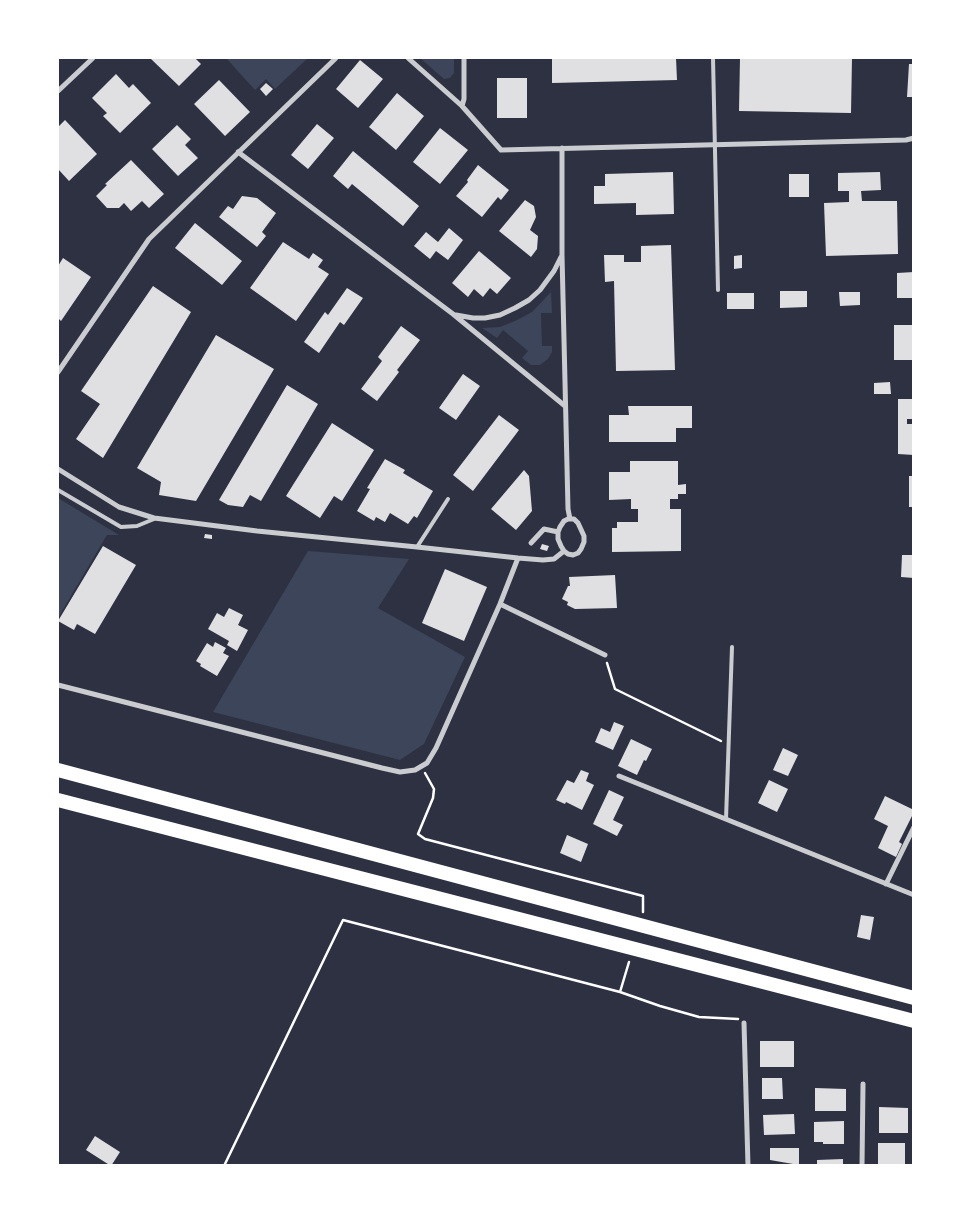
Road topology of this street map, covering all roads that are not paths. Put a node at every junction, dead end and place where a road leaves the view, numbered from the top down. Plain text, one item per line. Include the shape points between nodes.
1 (93, 58) edge
2 (336, 58) edge
3 (408, 58) edge
4 (464, 58) edge
5 (713, 58) edge
6 (58, 91) edge
7 (462, 106) junction
8 (914, 138) edge
9 (906, 140) junction
10 (914, 144) edge
11 (715, 145) junction
12 (562, 148) junction
13 (238, 152) junction
14 (562, 255) junction
15 (718, 290) dead end
16 (453, 314) junction
17 (58, 372) edge
18 (565, 406) junction
19 (58, 469) edge
20 (58, 490) edge
21 (448, 499) dead end
22 (154, 518) junction
23 (570, 519) junction
24 (558, 532) junction
25 (531, 543) dead end
26 (417, 547) junction
27 (564, 551) junction
28 (518, 558) junction
29 (500, 604) junction
30 (732, 647) dead end
31 (605, 655) road end
32 (58, 684) edge
33 (58, 770) edge
34 (619, 776) dead end
35 (58, 800) edge
36 (726, 819) junction
37 (914, 827) edge
38 (886, 884) junction
39 (914, 896) edge
40 (914, 998) edge
41 (914, 1021) edge
42 (744, 1023) road end
43 (862, 1084) dead end
44 (748, 1166) edge
45 (862, 1166) edge

1 - 6 street
2 - 13 street
3 - 7 street
4 - 7 street
5 - 11 lane
7 - 12 street via 501,150
8 - 9 street
9 - 10 street
9 - 11 street
11 - 12 street
11 - 15 lane
12 - 14 street
13 - 16 street
13 - 17 street via 149,239
14 - 16 street via 549,279 529,300 516,308 485,318
14 - 18 street
16 - 18 street
18 - 23 street
19 - 22 street via 119,507
20 - 22 lane via 121,527 137,526
21 - 26 lane
22 - 26 street
23 - 24 street via 564,521
23 - 27 street via 574,519 582,529 584,542 578,553 573,555
24 - 25 street via 544,529
24 - 27 street
26 - 28 street
27 - 28 street via 543,560
28 - 29 street
29 - 31 street
29 - 32 street via 436,748 427,763 416,770 400,772 382,768
30 - 36 lane
33 - 40 highway
34 - 36 street
35 - 41 highway
36 - 38 street
37 - 38 street
38 - 39 street
42 - 44 street
43 - 45 street

